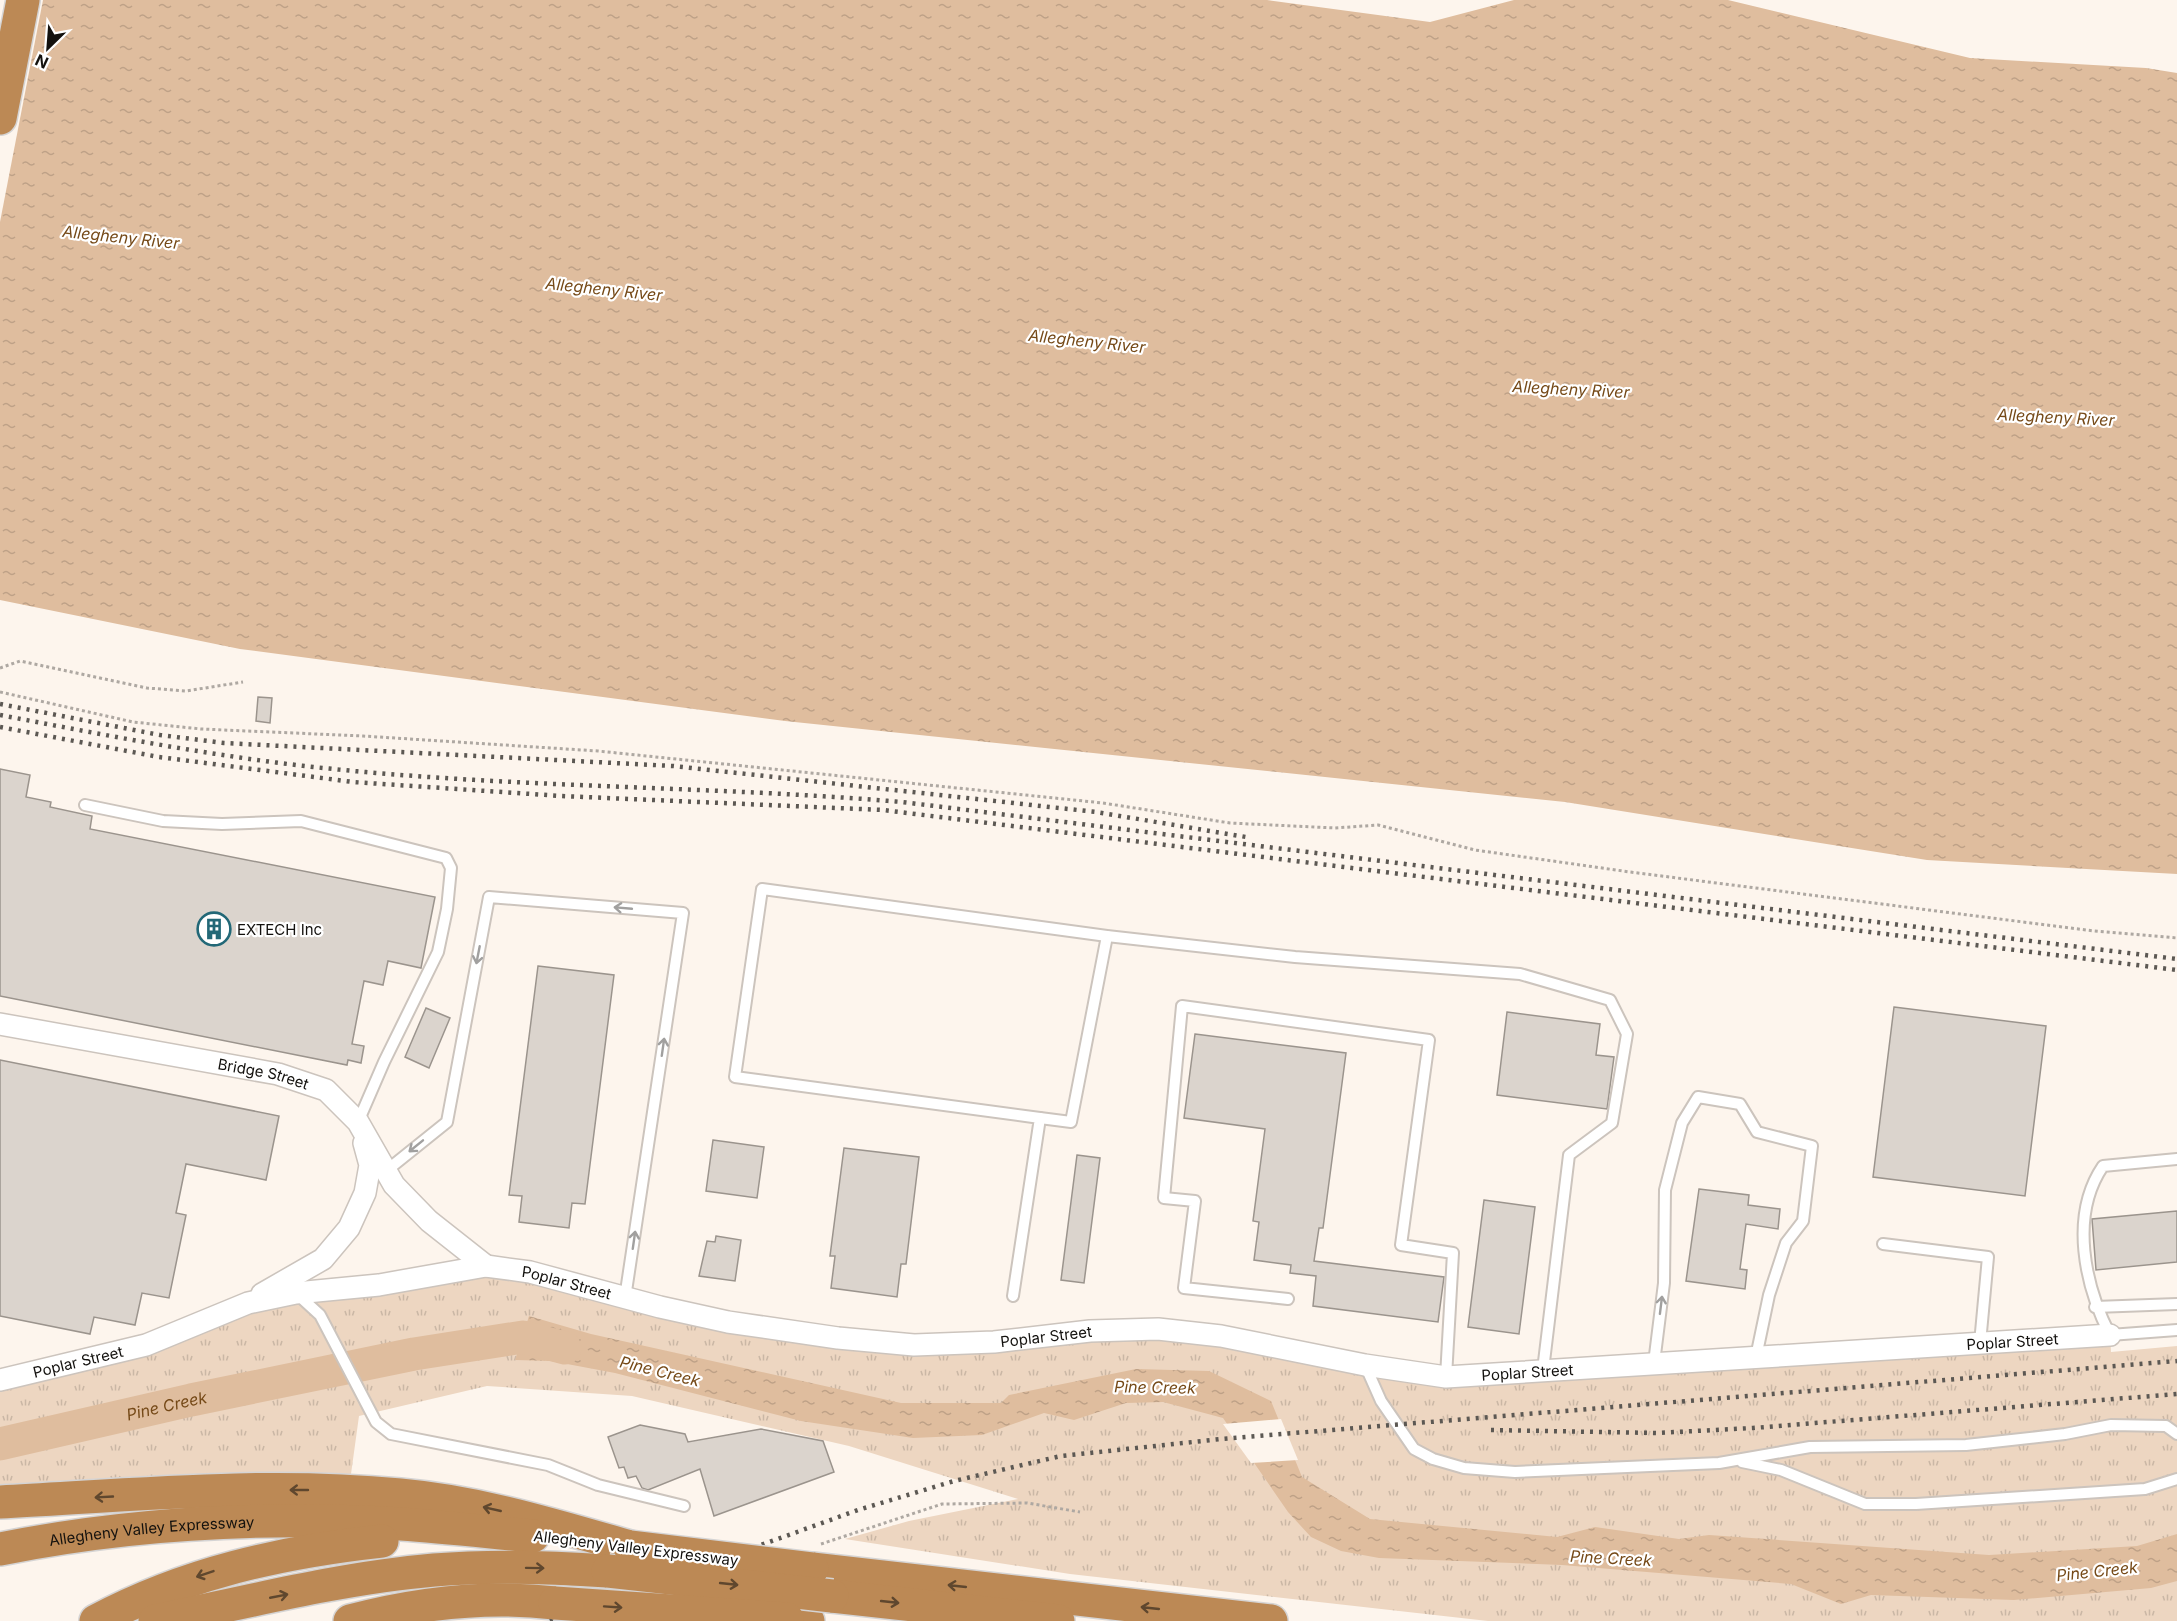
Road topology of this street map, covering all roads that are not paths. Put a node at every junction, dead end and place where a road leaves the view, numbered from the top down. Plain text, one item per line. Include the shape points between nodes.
1 (23, 0) edge
2 (0, 118) edge
3 (85, 805) dead end
4 (1107, 936) junction
5 (0, 1024) edge
6 (1040, 1118) junction
7 (358, 1122) junction
8 (2177, 1159) edge
9 (386, 1171) junction
10 (1883, 1244) dead end
11 (486, 1266) junction
12 (296, 1293) junction
13 (1013, 1296) dead end
14 (625, 1298) junction
15 (1288, 1299) dead end
16 (248, 1303) junction
17 (2177, 1304) edge
18 (2095, 1307) junction
19 (2177, 1330) edge
20 (2110, 1335) junction
21 (1980, 1343) junction
22 (1756, 1357) junction
23 (1654, 1363) junction
24 (1365, 1365) junction
25 (1543, 1370) junction
26 (1446, 1377) junction
27 (0, 1380) edge
28 (2177, 1434) edge
29 (1736, 1461) junction
30 (2177, 1479) edge
31 (1, 1502) edge
32 (684, 1506) dead end
33 (470, 1530) junction
34 (630, 1547) junction
35 (9, 1548) edge
36 (691, 1601) dead end
37 (555, 1604) junction
38 (797, 1620) edge
39 (96, 1621) edge
40 (155, 1621) edge
41 (350, 1621) edge
42 (448, 1621) edge
43 (702, 1621) edge
44 (1058, 1621) edge
45 (1271, 1621) edge

1 - 2 highway
3 - 7 lane via 163,820 222,824 301,821 446,858 451,868 438,952
4 - 6 lane via 1071,1122
4 - 6 lane via 762,889 735,1077
4 - 25 lane via 1295,957 1520,974 1610,1000 1627,1034 1612,1123 1569,1155
5 - 7 street, Bridge Street via 278,1074 326,1090
6 - 13 lane
7 - 9 street, Bridge Street
7 - 16 street via 370,1165 365,1193 349,1228 323,1258
8 - 18 lane via 2103,1166 2095,1178 2084,1221 2086,1272
9 - 11 street, Bridge Street via 394,1185 429,1221
14 -> 9 lane via 683,913 489,897 447,1122
10 - 21 lane via 1988,1257
11 - 12 street, Poplar Street via 379,1285
11 - 14 street, Poplar Street via 530,1272
12 - 16 street, Poplar Street
12 - 32 lane via 320,1314 376,1422 391,1434 548,1465 598,1485
14 - 24 street, Poplar Street via 728,1322 914,1345 1158,1329 1221,1336
15 - 26 lane via 1184,1288 1195,1201 1164,1198 1182,1006 1429,1040 1401,1245 1453,1253
16 - 27 street, Poplar Street via 146,1345
17 - 18 lane
18 - 20 lane
19 - 20 lane
20 - 21 street, Poplar Street
21 - 22 street, Poplar Street
22 - 23 street, Poplar Street
23 -> 22 lane via 1664,1283 1665,1190 1682,1123 1698,1097 1740,1104 1757,1132 1812,1146 1803,1221 1786,1243 1769,1294
23 - 25 street, Poplar Street
24 - 26 street, Poplar Street
24 - 29 lane via 1381,1401 1414,1449 1464,1468 1515,1472
25 - 26 street, Poplar Street
28 - 29 lane via 2166,1426 2111,1425 1966,1444 1810,1447
29 - 30 lane via 1781,1470 1865,1504 2145,1489
34 -> 31 highway via 486,1508 380,1493 257,1490
33 - 34 highway, Allegheny Valley Expressway
33 - 35 highway, Allegheny Valley Expressway via 279,1521 170,1526
33 -> 39 highway via 331,1546 252,1561 183,1582
45 -> 34 highway, Allegheny Valley Expressway, bridge
36 - 43 lane
37 -> 38 highway, bridge
37 - 41 highway via 477,1599
37 - 42 highway
40 -> 44 highway, Allegheny Valley Expressway, bridge via 341,1584 434,1570 498,1567 608,1571

